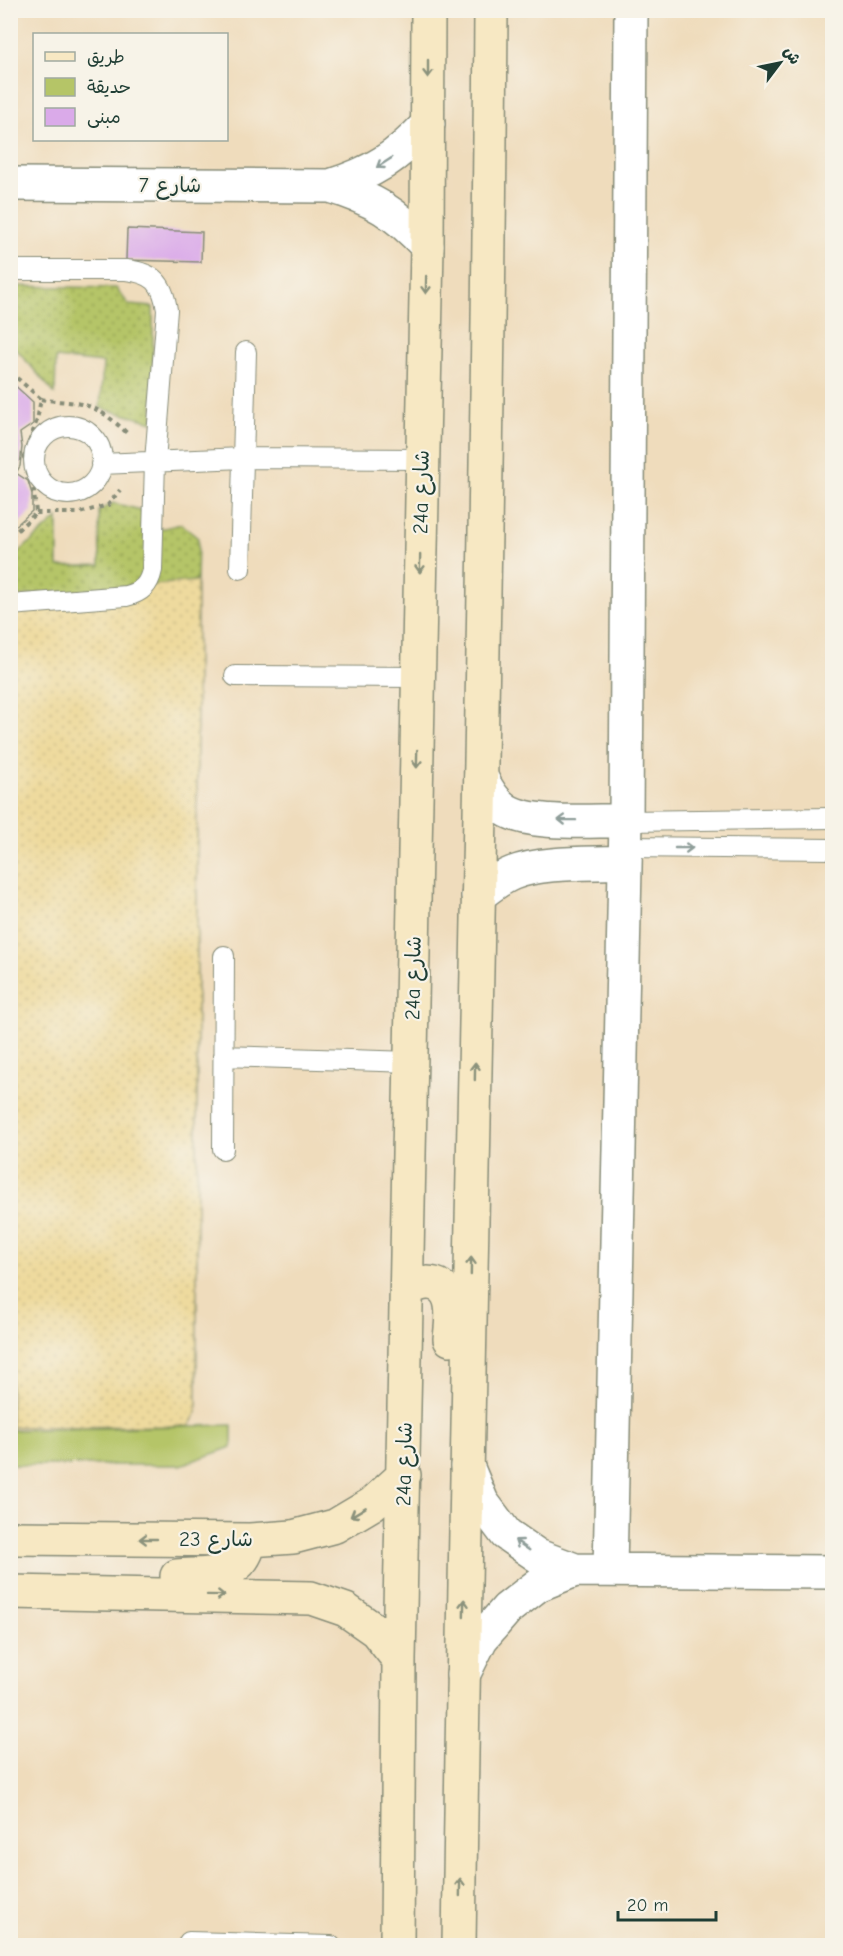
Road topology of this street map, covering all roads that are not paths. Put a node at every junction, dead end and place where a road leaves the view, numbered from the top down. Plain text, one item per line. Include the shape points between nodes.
1 (428, 10) edge
2 (490, 10) edge
3 (631, 10) edge
4 (428, 124) junction
5 (10, 184) edge
6 (330, 186) junction
7 (427, 246) junction
8 (10, 270) edge
9 (246, 352) dead end
10 (243, 458) junction
11 (422, 459) junction
12 (155, 461) junction
13 (101, 464) dead end
14 (240, 569) dead end
15 (10, 605) edge
16 (235, 676) dead end
17 (418, 677) junction
18 (481, 777) junction
19 (832, 818) edge
20 (760, 819) junction
21 (625, 843) junction
22 (760, 848) junction
23 (832, 849) edge
24 (478, 896) junction
25 (224, 956) dead end
26 (223, 1056) junction
27 (412, 1062) junction
28 (223, 1149) dead end
29 (408, 1290) junction
30 (467, 1461) junction
31 (404, 1475) junction
32 (10, 1538) edge
33 (250, 1540) junction
34 (575, 1570) junction
35 (610, 1570) junction
36 (832, 1572) edge
37 (10, 1592) edge
38 (81, 1593) junction
39 (399, 1660) junction
40 (463, 1675) junction
41 (189, 1942) dead end
42 (331, 1946) edge
43 (397, 1946) edge
44 (459, 1946) edge

1 -> 4 street, 24a شارع
2 - 18 street
3 - 21 street
4 -> 6 street, شارع 7 via 384,164
4 - 7 street, 24a شارع
5 - 6 street, شارع 7
6 - 7 street, شارع 7 via 358,194 384,208
7 -> 11 street, 24a شارع
8 - 12 lane via 126,270 142,272 156,280 165,294 167,310
9 - 10 lane
10 - 11 lane
10 - 12 lane
10 - 14 lane
11 -> 17 street, 24a شارع
12 - 13 lane
12 - 15 lane via 152,570 144,588 126,596
16 - 17 lane
17 -> 27 street, 24a شارع
21 -> 18 street via 506,810 490,795
18 - 24 street
19 - 20 lane
20 - 21 lane
20 - 22 lane
21 -> 22 lane
21 - 24 street via 513,873
21 - 35 street
22 - 23 lane
30 -> 24 street
25 - 26 lane
26 - 27 lane
26 - 28 lane
27 - 29 street, 24a شارع
29 - 30 street via 425,1282 443,1289 449,1297 453,1382
29 - 31 street, 24a شارع
34 -> 30 street via 538,1556 506,1534 482,1502
40 -> 30 street
31 -> 33 street, شارع 23 via 372,1504 335,1526 293,1538
31 - 39 street, 24a شارع
33 -> 32 street, شارع 23
33 - 38 street via 248,1553 233,1569 130,1580
34 - 35 street
34 - 40 street via 538,1585 507,1609 481,1639
35 - 36 street
37 - 38 street
38 -> 39 street via 311,1598 346,1610 376,1631
39 - 43 street, 24a شارع
44 -> 40 street
41 - 42 lane

